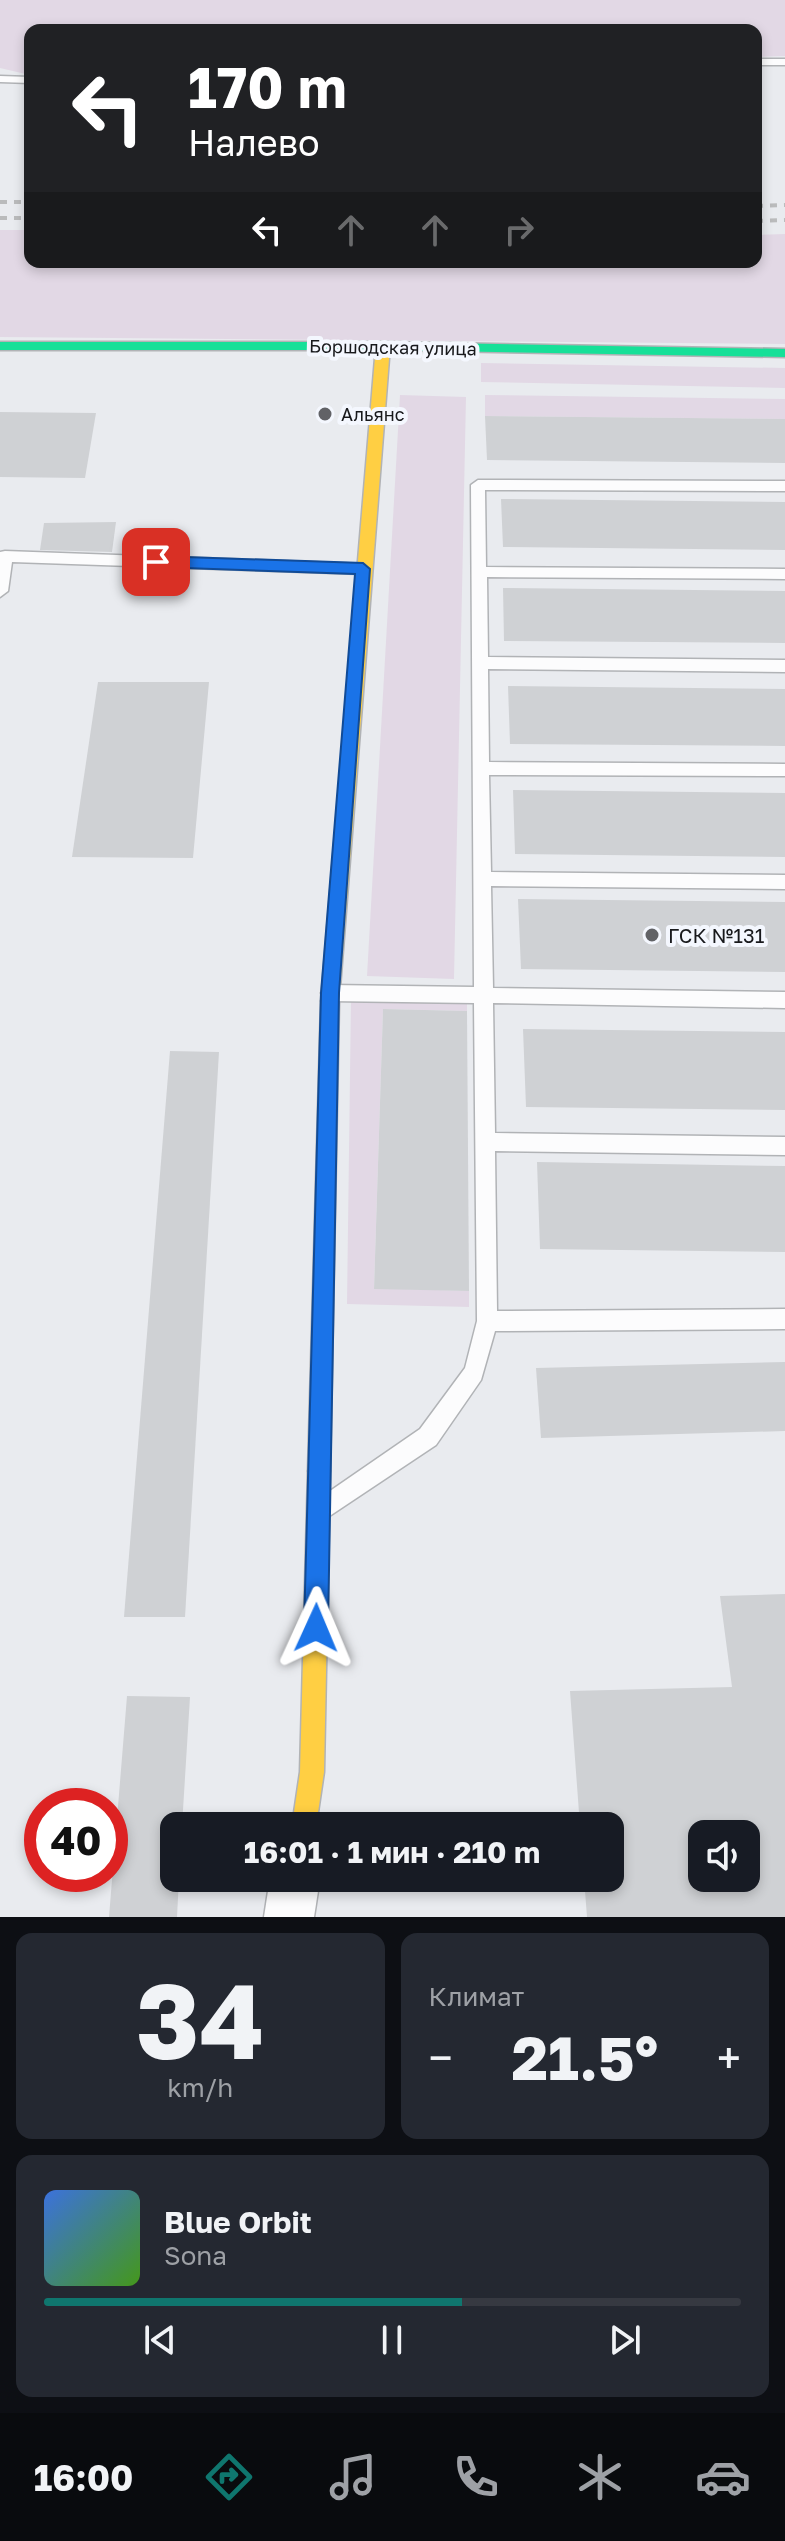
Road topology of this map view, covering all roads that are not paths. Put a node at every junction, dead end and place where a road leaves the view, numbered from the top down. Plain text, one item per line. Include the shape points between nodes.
1 (762, 62) edge
2 (785, 62) edge
3 (0, 79) edge
4 (24, 80) edge
5 (0, 346) edge
6 (383, 346) junction
7 (785, 353) edge
8 (785, 486) edge
9 (363, 569) junction
10 (479, 572) junction
11 (785, 574) edge
12 (0, 591) edge
13 (480, 663) junction
14 (785, 666) edge
15 (481, 768) junction
16 (785, 770) edge
17 (481, 879) junction
18 (785, 882) edge
19 (330, 993) junction
20 (482, 996) junction
21 (785, 1000) edge
22 (484, 1142) junction
23 (785, 1146) edge
24 (785, 1319) edge
25 (487, 1321) junction
26 (319, 1512) junction
27 (306, 1812) edge
28 (293, 1892) edge
29 (289, 1917) edge

1 - 2 lane
3 - 4 lane
5 - 6 street, Боршодская улица
6 - 7 street, Боршодская улица
6 - 9 street
8 - 10 lane via 478,485
9 - 12 lane via 5,556
9 - 19 street
10 - 11 lane
10 - 13 lane
13 - 14 lane
13 - 15 lane
15 - 16 lane
15 - 17 lane
17 - 18 lane
17 - 20 lane
19 - 20 lane
19 - 26 street
20 - 21 lane
20 - 22 lane
22 - 23 lane
22 - 25 lane
24 - 25 lane
25 - 26 lane via 474,1373 428,1437
26 - 27 street via 312,1772
28 - 29 street

